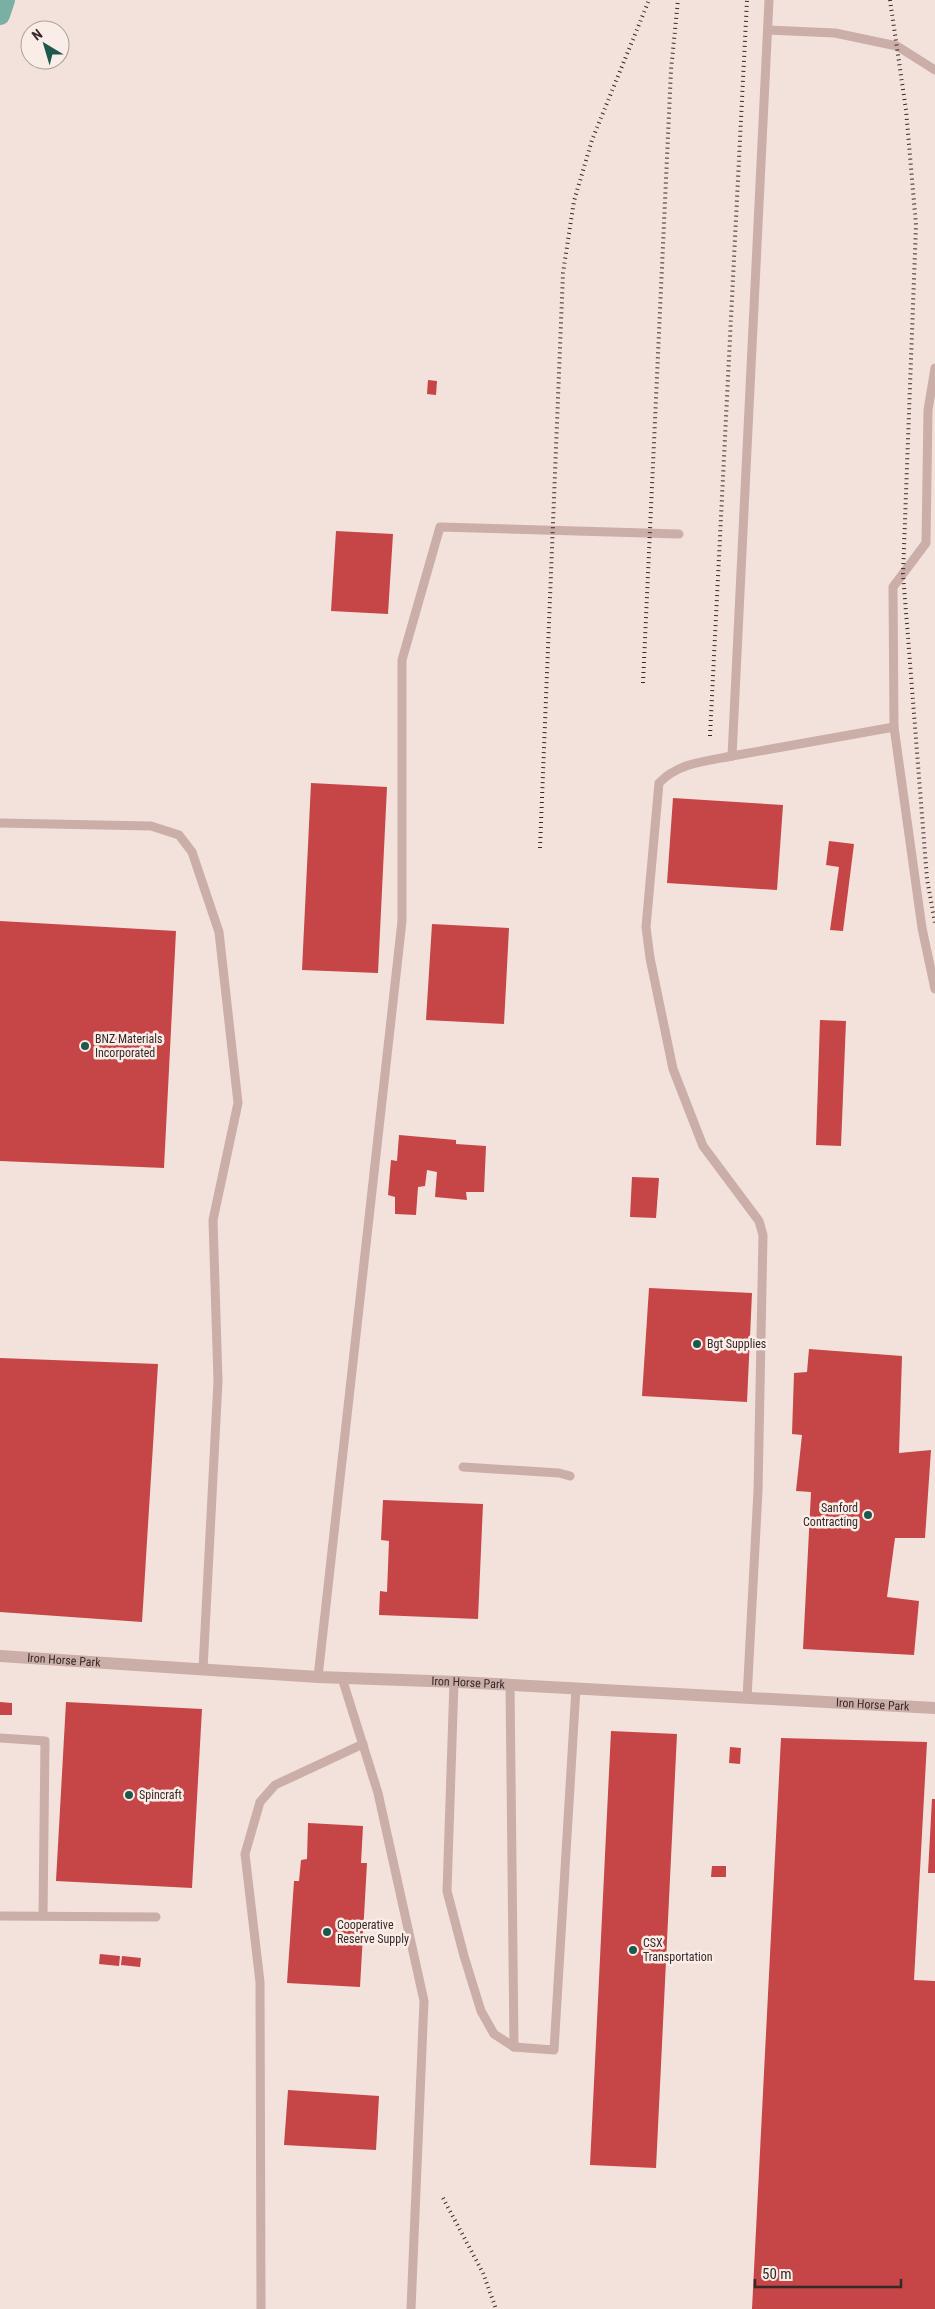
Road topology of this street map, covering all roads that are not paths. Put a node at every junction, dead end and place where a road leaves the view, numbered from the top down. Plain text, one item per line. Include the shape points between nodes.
1 (769, 0) edge
2 (768, 30) junction
3 (935, 70) edge
4 (935, 368) edge
5 (679, 534) dead end
6 (894, 727) junction
7 (732, 756) junction
8 (0, 823) edge
9 (935, 989) edge
10 (463, 1467) dead end
11 (570, 1476) dead end
12 (0, 1656) edge
13 (202, 1669) junction
14 (318, 1677) junction
15 (342, 1678) junction
16 (454, 1682) junction
17 (510, 1684) junction
18 (576, 1688) junction
19 (747, 1698) junction
20 (935, 1708) edge
21 (0, 1738) edge
22 (363, 1744) junction
23 (0, 1916) edge
24 (43, 1916) junction
25 (156, 1917) dead end
26 (514, 2047) junction
27 (261, 2309) edge
28 (411, 2309) edge

1 - 2 lane
2 - 3 lane via 835,34 897,46
2 - 7 lane
4 - 6 lane via 928,410 926,543 894,587
5 - 14 lane via 440,527 402,660 402,921
6 - 7 lane
6 - 9 lane via 922,928
7 - 19 lane via 680,767 659,783 646,927 674,1069 692,1122 703,1146 759,1221 763,1235 758,1491
8 - 13 lane via 151,826 179,835 192,852 219,932 238,1103 213,1220 218,1381
10 - 11 lane
12 - 13 street, Iron Horse Park
13 - 14 street, Iron Horse Park
14 - 15 street, Iron Horse Park
15 - 16 street, Iron Horse Park
15 - 22 lane
16 - 17 street, Iron Horse Park
16 - 26 lane via 447,1892 480,2011 494,2034
17 - 18 street, Iron Horse Park
17 - 26 lane
18 - 19 street, Iron Horse Park
18 - 26 lane via 554,2050
19 - 20 street, Iron Horse Park
21 - 24 lane via 45,1741
22 - 27 lane via 275,1785 260,1802 245,1854 260,1982
22 - 28 lane via 378,1793 424,2001
23 - 24 lane
24 - 25 lane

